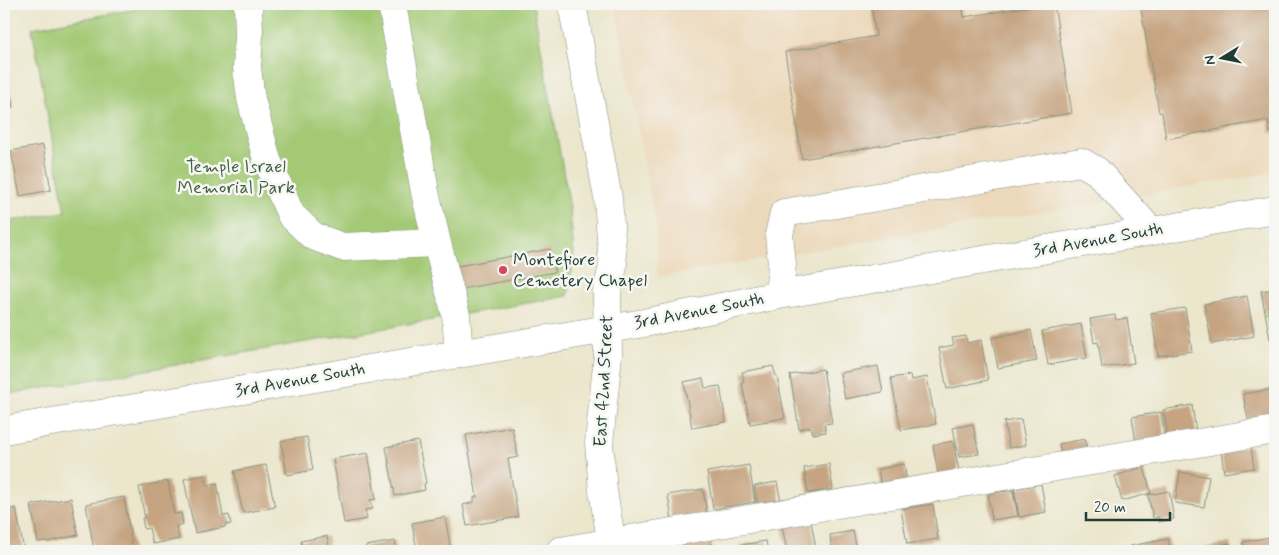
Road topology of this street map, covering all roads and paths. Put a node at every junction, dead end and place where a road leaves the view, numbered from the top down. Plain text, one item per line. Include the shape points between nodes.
1 (248, 4) edge
2 (392, 4) edge
3 (572, 4) edge
4 (1275, 210) edge
5 (1150, 230) junction
6 (437, 243) junction
7 (779, 295) junction
8 (608, 328) junction
9 (458, 353) junction
10 (4, 430) edge
11 (1275, 430) edge
12 (612, 547) edge
13 (560, 551) edge

1 - 6 street via 247,68 251,99 266,160 291,215 313,236 342,247
2 - 6 street
3 - 8 street, East 42nd Street via 608,198 613,266 608,292
4 - 5 street, 3rd Avenue South
5 - 7 street, 3rd Avenue South
5 - 7 street via 1097,171 1081,162 784,213 779,235 782,264
6 - 9 street via 456,315
7 - 8 street, 3rd Avenue South
8 - 9 street, 3rd Avenue South
8 - 12 street, East 42nd Street via 599,442
9 - 10 street, 3rd Avenue South
11 - 12 street
12 - 13 street

